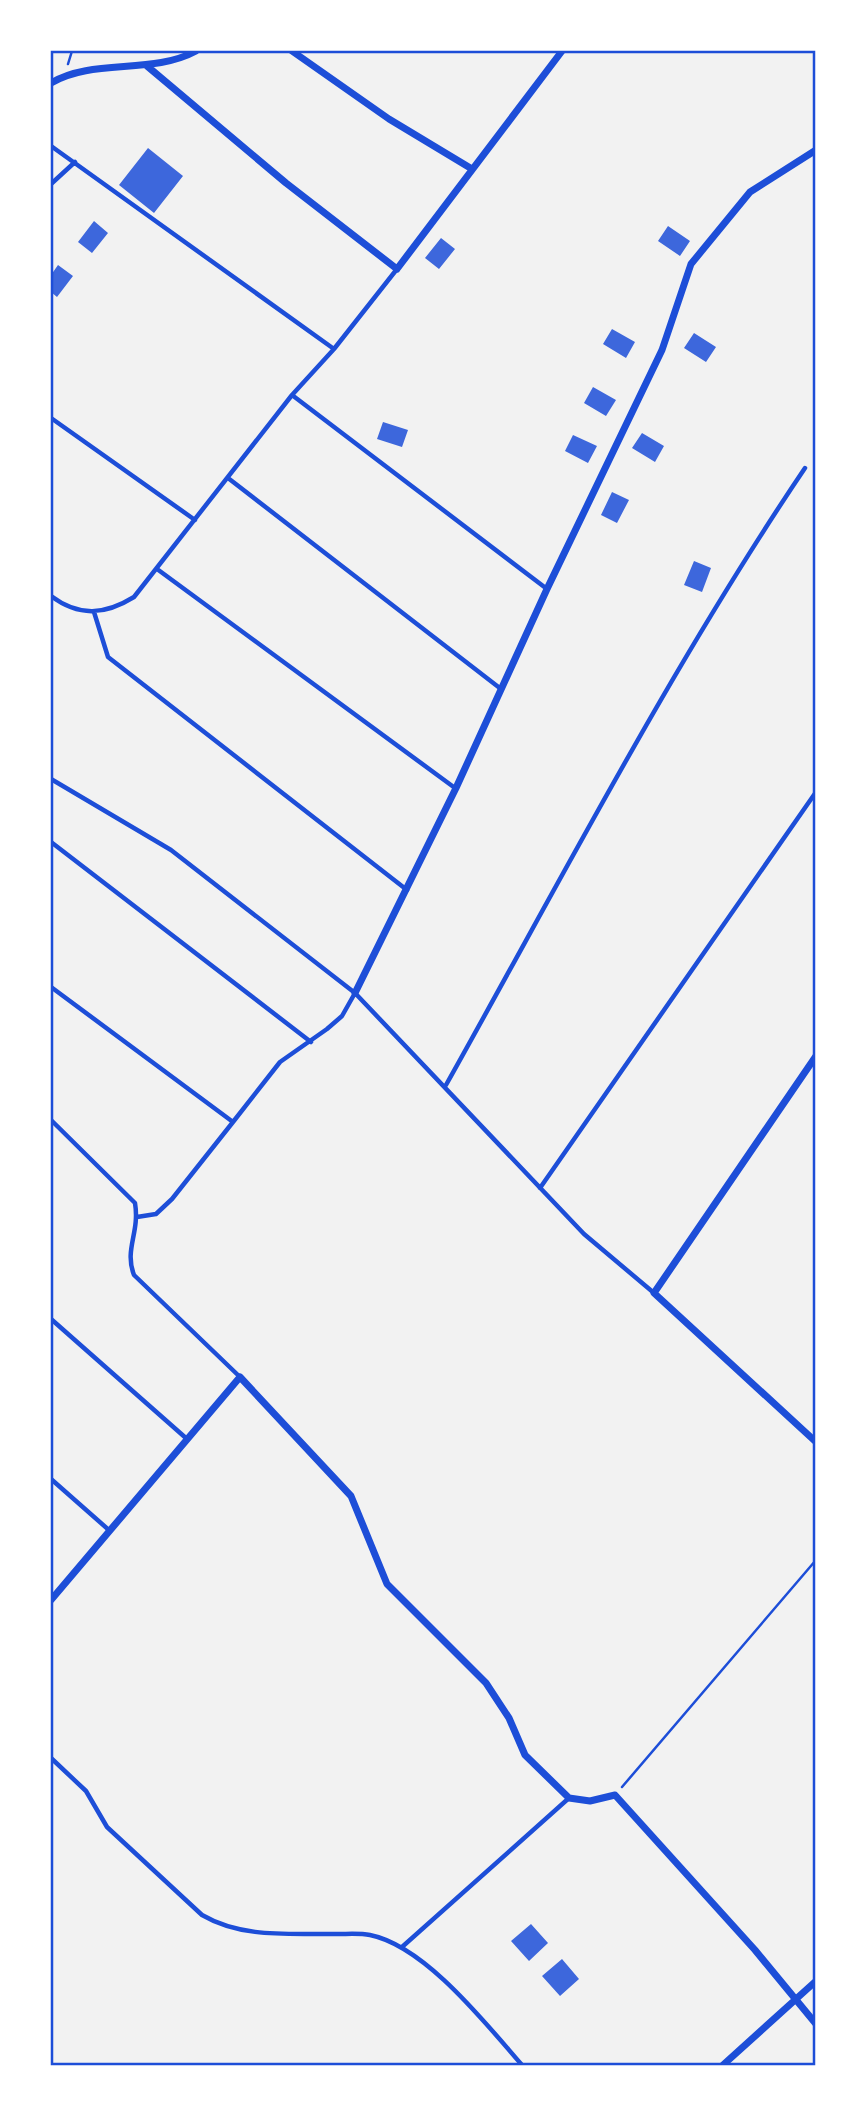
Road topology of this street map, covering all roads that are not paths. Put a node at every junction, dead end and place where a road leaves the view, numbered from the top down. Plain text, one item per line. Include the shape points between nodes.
1 (196, 51) edge
2 (292, 51) edge
3 (562, 51) edge
4 (147, 66) junction
5 (51, 83) edge
6 (51, 146) edge
7 (816, 150) edge
8 (75, 162) junction
9 (472, 169) junction
10 (51, 184) edge
11 (397, 269) junction
12 (334, 349) junction
13 (292, 395) junction
14 (51, 418) edge
15 (805, 468) dead end
16 (228, 478) junction
17 (195, 520) junction
18 (157, 569) junction
19 (547, 589) junction
20 (51, 597) edge
21 (94, 612) junction
22 (502, 690) junction
23 (51, 779) edge
24 (456, 788) junction
25 (816, 792) edge
26 (51, 842) edge
27 (407, 890) junction
28 (51, 987) edge
29 (355, 993) junction
30 (311, 1042) junction
31 (816, 1056) edge
32 (446, 1085) junction
33 (51, 1120) edge
34 (233, 1122) junction
35 (540, 1188) junction
36 (137, 1217) junction
37 (654, 1293) junction
38 (51, 1320) edge
39 (240, 1377) junction
40 (188, 1440) junction
41 (816, 1442) edge
42 (51, 1479) edge
43 (110, 1531) junction
44 (51, 1600) edge
45 (51, 1758) edge
46 (569, 1798) junction
47 (402, 1947) junction
48 (816, 1981) edge
49 (796, 2001) junction
50 (816, 2024) edge
51 (522, 2065) edge
52 (723, 2065) edge

1 - 4 street
2 - 9 street
3 - 9 street
4 - 5 street via 65,74
4 - 11 street
6 - 8 lane
7 - 19 street via 750,192 691,264 662,350
8 - 10 lane
8 - 12 lane
9 - 11 street
11 - 12 lane
12 - 13 lane
13 - 16 lane
13 - 19 lane
14 - 17 lane
15 - 32 lane via 679,669
16 - 17 lane
16 - 22 lane
17 - 18 lane
18 - 21 lane via 134,597 116,608
18 - 24 lane
19 - 22 street
20 - 21 lane via 63,605
21 - 27 lane via 108,657
22 - 24 street
23 - 29 lane via 171,850
24 - 27 street
25 - 35 lane
26 - 30 lane
27 - 29 street
28 - 34 lane
29 - 30 lane via 342,1016
29 - 32 lane
30 - 34 lane via 280,1062
31 - 37 street
32 - 35 lane
33 - 36 lane via 126,1191 135,1203
34 - 36 lane via 172,1199 156,1214
35 - 37 lane via 584,1234
36 - 39 lane via 129,1262 134,1275
37 - 41 street
38 - 40 lane
39 - 40 street
39 - 46 street via 351,1496 387,1584 486,1683 509,1718 525,1755
40 - 43 street
42 - 43 lane
43 - 44 street
45 - 47 lane via 86,1791 107,1827 216,1924 246,1932 370,1935
46 - 47 lane
46 - 49 street via 590,1801 615,1795
47 - 51 lane via 455,1990
48 - 49 street
49 - 50 street
49 - 52 street

